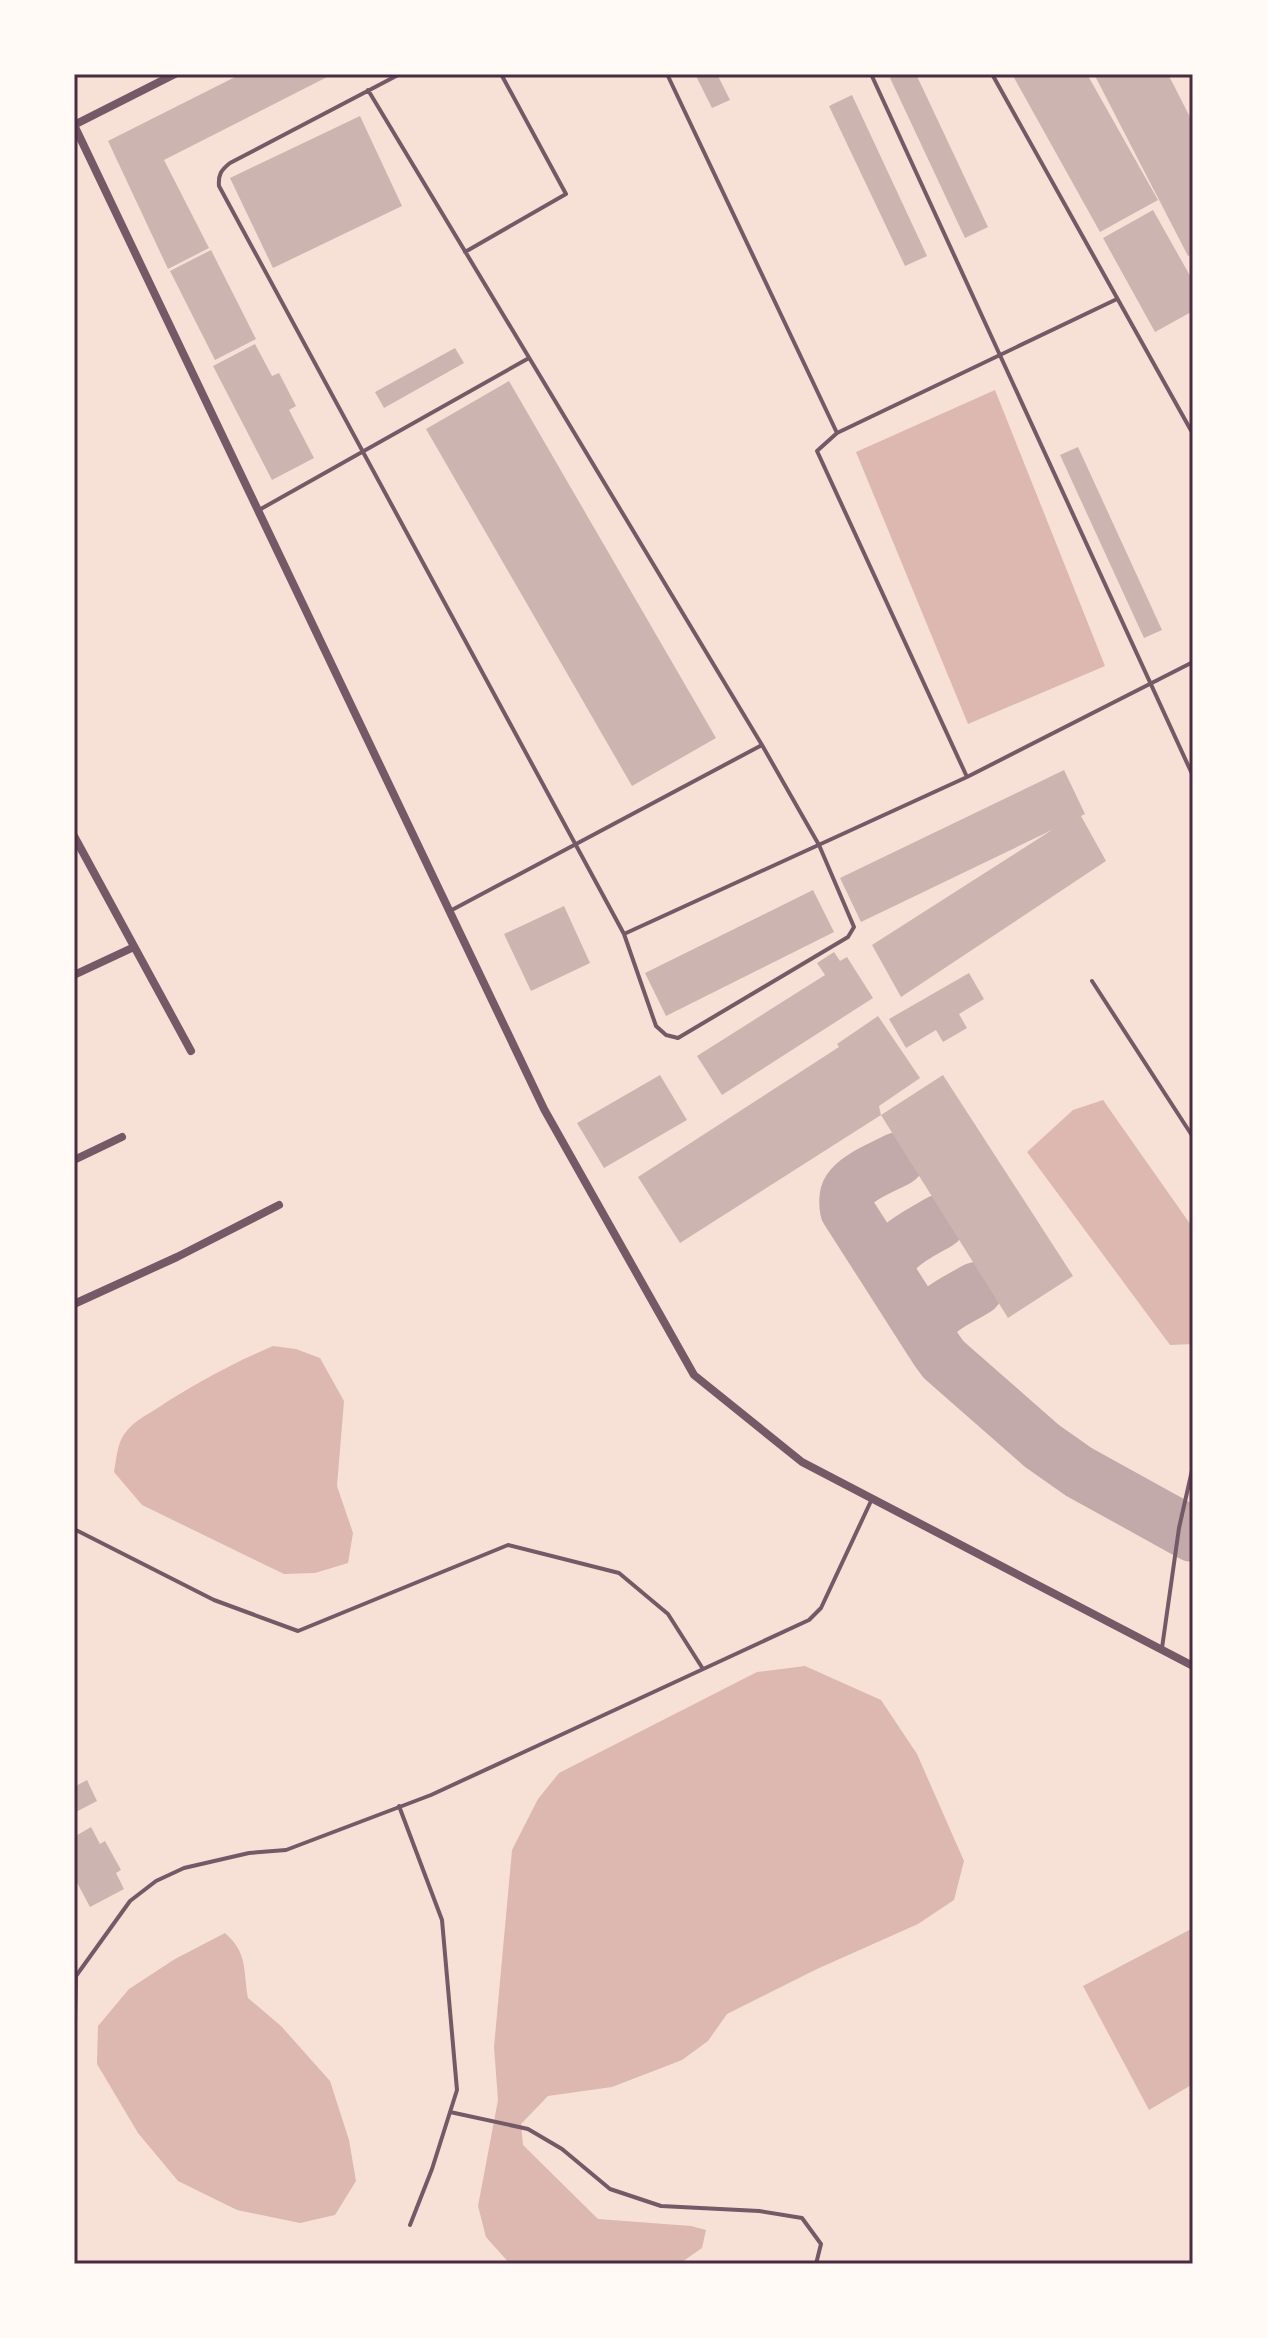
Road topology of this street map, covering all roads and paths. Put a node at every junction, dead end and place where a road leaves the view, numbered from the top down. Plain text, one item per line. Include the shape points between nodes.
1 (175, 74) edge
2 (400, 74) edge
3 (501, 74) edge
4 (667, 74) edge
5 (871, 74) edge
6 (992, 74) edge
7 (368, 90) junction
8 (74, 125) edge
9 (465, 252) junction
10 (1117, 299) junction
11 (1002, 356) junction
12 (529, 358) junction
13 (837, 433) junction
14 (1193, 434) edge
15 (364, 452) junction
16 (258, 510) junction
17 (1193, 662) edge
18 (1150, 684) junction
19 (762, 745) junction
20 (1193, 776) edge
21 (967, 777) junction
22 (74, 836) edge
23 (577, 844) junction
24 (819, 845) junction
25 (449, 912) junction
26 (624, 934) junction
27 (134, 947) junction
28 (74, 975) edge
29 (1092, 981) dead end
30 (191, 1051) dead end
31 (122, 1137) dead end
32 (1193, 1137) edge
33 (74, 1160) edge
34 (279, 1205) dead end
35 (74, 1304) edge
36 (1193, 1466) edge
37 (871, 1501) junction
38 (74, 1529) edge
39 (1162, 1650) junction
40 (1193, 1666) edge
41 (703, 1669) junction
42 (399, 1806) junction
43 (74, 2072) edge
44 (450, 2112) junction
45 (410, 2225) dead end
46 (816, 2264) edge

1 - 8 street
2 - 7 lane
3 - 9 lane via 566,194
4 - 13 lane
5 - 11 lane
6 - 10 lane
7 - 9 lane
7 - 15 lane via 230,163 218,178
8 - 16 street
9 - 12 lane
10 - 11 lane
10 - 14 lane
11 - 13 lane
11 - 18 lane
12 - 15 lane
12 - 19 lane
13 - 21 lane via 817,451
15 - 16 lane
15 - 23 lane
16 - 25 street
17 - 18 lane
18 - 20 lane
18 - 21 lane
19 - 23 lane
19 - 24 lane
21 - 24 lane
22 - 27 street
23 - 25 lane
23 - 26 lane
24 - 26 lane
24 - 26 lane via 853,932 678,1038 656,1026
25 - 37 street via 544,1109 694,1375 802,1462
27 - 28 street
27 - 30 street
29 - 32 lane
31 - 33 street
34 - 35 street
36 - 39 lane
37 - 39 street
37 - 41 lane via 816,1614
38 - 41 lane via 214,1600 298,1631 508,1545 619,1573 668,1614
39 - 40 street
41 - 42 lane
42 - 43 lane via 286,1850 184,1868 130,1901 76,1976
42 - 44 lane via 442,1920 457,2090
44 - 45 lane
44 - 46 lane via 528,2129 610,2189 661,2206 802,2218 821,2244

